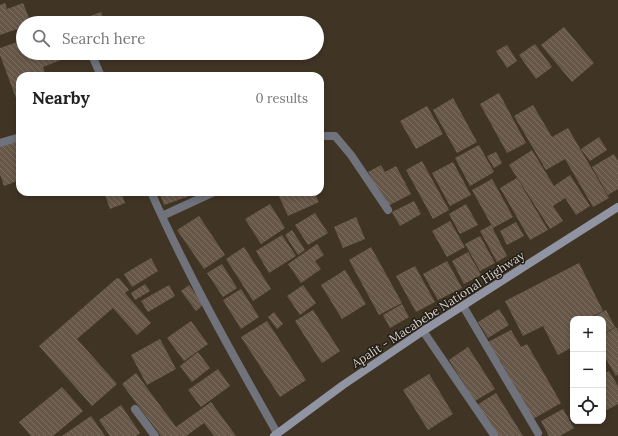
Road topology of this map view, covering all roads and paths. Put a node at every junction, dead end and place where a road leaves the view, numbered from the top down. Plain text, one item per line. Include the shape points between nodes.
1 (94, 60) edge
2 (99, 72) edge
3 (324, 136) edge
4 (16, 138) edge
5 (0, 143) edge
6 (153, 196) edge
7 (205, 196) edge
8 (618, 207) edge
9 (388, 210) dead end
10 (162, 216) junction
11 (463, 306) junction
12 (423, 331) junction
13 (135, 408) dead end
14 (538, 433) dead end
15 (276, 435) edge
16 (494, 435) edge
17 (155, 436) edge

1 - 2 street
3 - 9 street via 336,136
4 - 5 street
6 - 10 street
7 - 10 street
8 - 11 main road, Apalit - Macabebe National Highway
10 - 15 street
11 - 12 main road, Apalit - Macabebe National Highway
11 - 14 street
12 - 15 main road, Apalit - Macabebe National Highway via 343,385
12 - 16 street
13 - 17 street

